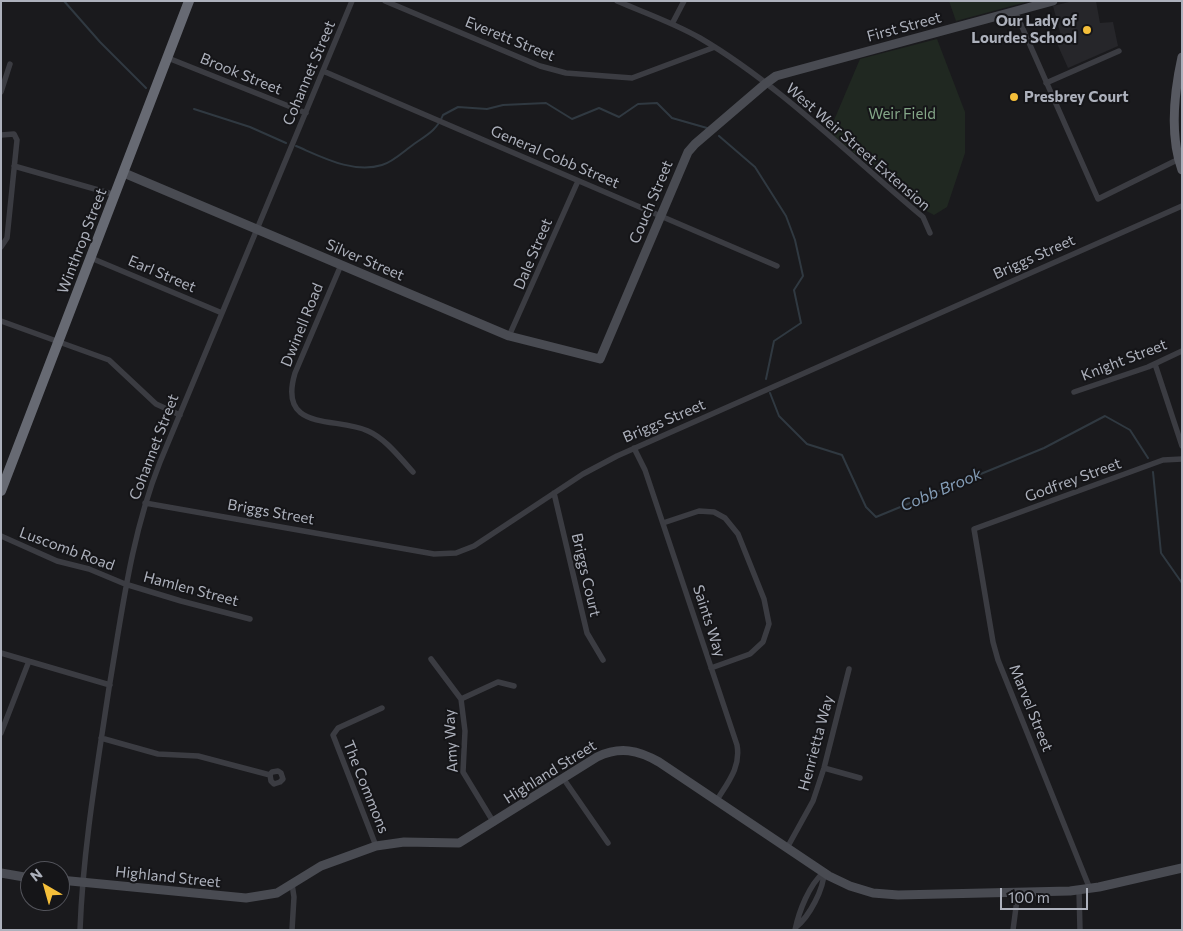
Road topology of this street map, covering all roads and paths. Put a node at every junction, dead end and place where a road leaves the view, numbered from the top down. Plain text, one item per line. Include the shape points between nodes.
1 (189, 1) edge
2 (352, 1) edge
3 (385, 1) edge
4 (617, 1) edge
5 (684, 1) edge
6 (1053, 1) edge
7 (1015, 11) junction
8 (672, 24) junction
9 (715, 47) junction
10 (1119, 50) dead end
11 (1182, 57) edge
12 (168, 58) junction
13 (10, 64) dead end
14 (323, 71) junction
15 (1046, 83) junction
16 (765, 84) junction
17 (1, 92) edge
18 (306, 113) junction
19 (1, 135) edge
20 (1179, 153) edge
21 (14, 166) junction
22 (1182, 170) edge
23 (124, 173) junction
24 (578, 181) junction
25 (116, 195) junction
26 (1182, 206) edge
27 (660, 216) junction
28 (257, 229) junction
29 (930, 233) dead end
30 (1, 247) edge
31 (91, 258) junction
32 (341, 264) junction
33 (777, 266) dead end
34 (222, 313) junction
35 (1, 321) edge
36 (510, 336) junction
37 (59, 343) junction
38 (1182, 351) edge
39 (600, 359) joint
40 (1155, 364) junction
41 (1074, 392) dead end
42 (180, 415) junction
43 (1182, 446) edge
44 (634, 448) junction
45 (1182, 459) edge
46 (413, 472) dead end
47 (1, 491) edge
48 (554, 493) junction
49 (145, 502) junction
50 (663, 523) junction
51 (974, 529) joint
52 (1, 536) edge
53 (125, 584) junction
54 (250, 619) dead end
55 (1, 654) edge
56 (431, 659) dead end
57 (602, 660) dead end
58 (29, 662) junction
59 (711, 668) junction
60 (849, 669) dead end
61 (110, 685) junction
62 (514, 686) dead end
63 (461, 698) junction
64 (382, 708) dead end
65 (1, 733) edge
66 (101, 738) junction
67 (824, 768) junction
68 (270, 775) dead end
69 (563, 778) junction
70 (860, 778) dead end
71 (717, 800) junction
72 (494, 823) junction
73 (608, 844) dead end
74 (376, 846) junction
75 (787, 848) junction
76 (1182, 868) edge
77 (824, 872) junction
78 (1, 873) edge
79 (20, 876) edge
80 (70, 880) edge
81 (82, 881) junction
82 (292, 884) junction
83 (1090, 889) junction
84 (1079, 890) junction
85 (1018, 892) junction
86 (796, 929) edge
87 (80, 930) edge
88 (292, 930) edge
89 (1013, 930) edge
90 (1080, 930) edge

1 - 12 highway, Winthrop Street
2 - 14 street, Cohannet Street
3 - 9 street, Everett Street via 540,66 566,73 632,78
4 - 8 street, West Weir Street Extension
5 - 8 street
6 - 7 street, First Street
7 - 15 street
7 - 16 street, First Street via 776,76
8 - 9 street, West Weir Street Extension
9 - 16 street, West Weir Street Extension
10 - 15 street
11 - 20 main road via 1174,111
12 - 18 street, Brook Street
12 - 23 highway, Winthrop Street
13 - 17 street
14 - 18 street, Cohannet Street
14 - 24 street, General Cobb Street
15 - 20 street via 1098,199
16 - 27 street, Couch Street via 695,144 680,166
16 - 29 street, West Weir Street Extension via 923,217
18 - 28 street, Cohannet Street
19 - 21 street via 17,137
20 - 22 main road
21 - 25 street
21 - 30 street via 7,238
23 - 25 highway, Winthrop Street
23 - 28 street, Silver Street
24 - 27 street, General Cobb Street
24 - 36 street, Dale Street
25 - 31 highway, Winthrop Street
26 - 44 street, Briggs Street
27 - 33 street, General Cobb Street
27 - 39 street, Couch Street
28 - 32 street, Silver Street
28 - 34 street, Cohannet Street
31 - 34 street, Earl Street
31 - 37 highway, Winthrop Street
32 - 36 street, Silver Street
32 - 46 street, Dwinell Road via 295,373 293,399 300,410 316,421 355,426 370,432
34 - 42 street, Cohannet Street
35 - 37 street
36 - 39 street, Silver Street
37 - 42 street via 109,360 156,404
37 - 47 highway, Winthrop Street
38 - 40 street, Knight Street
40 - 41 street, Knight Street
40 - 43 street
42 - 49 street, Cohannet Street
44 - 48 street, Briggs Street via 596,466
44 - 50 street, Saints Way
45 - 51 street, Godfrey Street via 1163,460
48 - 49 street, Briggs Street via 474,546 442,554
48 - 57 street, Briggs Court via 588,633
49 - 53 street, Cohannet Street
50 - 59 street, Saints Way
50 - 59 street via 699,511 714,512 725,518 738,534 764,599 769,624 763,642 750,654
51 - 83 street, Marvel Street via 998,660
52 - 53 street, Luscomb Road via 41,555
53 - 54 street, Hamlen Street
53 - 61 street, Cohannet Street
55 - 58 street
56 - 63 street, Amy Way
58 - 61 street
58 - 65 street
59 - 71 street, Saints Way via 738,752 734,773
60 - 67 street, Henrietta Way
61 - 66 street, Cohannet Street
62 - 63 street via 498,682
63 - 72 street, Amy Way via 465,731 463,772
64 - 74 street, The Commons via 338,728 333,734
66 - 68 street via 158,754 198,756
66 - 81 street, Cohannet Street
67 - 70 street
67 - 75 street, Henrietta Way via 813,801
69 - 71 street, Highland Street via 604,753 635,751 660,762
69 - 72 street, Highland Street
69 - 73 street
71 - 75 street, Highland Street
72 - 74 street, Highland Street via 467,840 452,844 404,842
74 - 82 street, Highland Street via 321,866
75 - 77 street, Highland Street
76 - 83 street, Highland Street
77 - 85 street, Highland Street via 855,888 884,894
77 - 86 street via 824,881
78 - 79 street
80 - 81 street, Highland Street
81 - 82 street, Highland Street via 246,898 277,893
81 - 87 street, Cohannet Street
82 - 88 street
83 - 84 street, Highland Street
84 - 85 street, Highland Street
84 - 90 street
85 - 89 street

